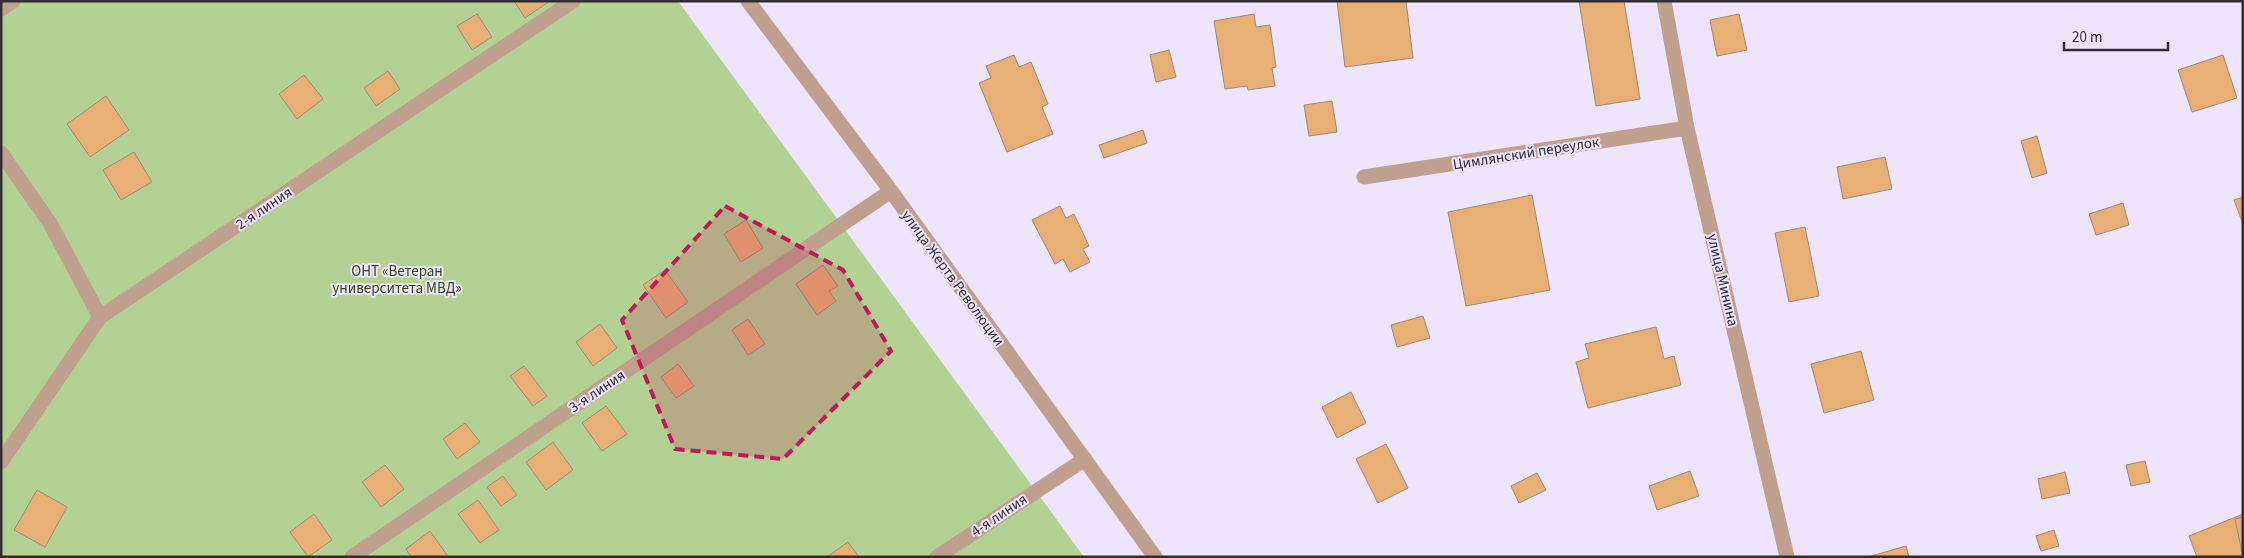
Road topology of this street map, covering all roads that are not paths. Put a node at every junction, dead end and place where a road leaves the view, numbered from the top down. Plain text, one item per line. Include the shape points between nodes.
1 (13, 1) edge
2 (573, 1) edge
3 (748, 1) edge
4 (1664, 1) edge
5 (1, 9) edge
6 (1687, 128) junction
7 (1, 153) edge
8 (1364, 177) dead end
9 (891, 192) junction
10 (100, 317) junction
11 (1084, 459) junction
12 (1, 462) edge
13 (352, 557) edge
14 (937, 557) edge
15 (1154, 557) edge
16 (1787, 557) edge

1 - 5 street
2 - 10 street, 2-я линия
3 - 9 street, улица Жертв Революции
4 - 6 street, улица Минина
6 - 8 street, Цимлянский переулок
6 - 16 street, улица Минина
7 - 10 street via 50,223
9 - 11 street, улица Жертв Революции
9 - 13 street, 3-я линия
10 - 12 street, 2-я линия
11 - 14 street, 4-я линия
11 - 15 street, улица Жертв Революции

